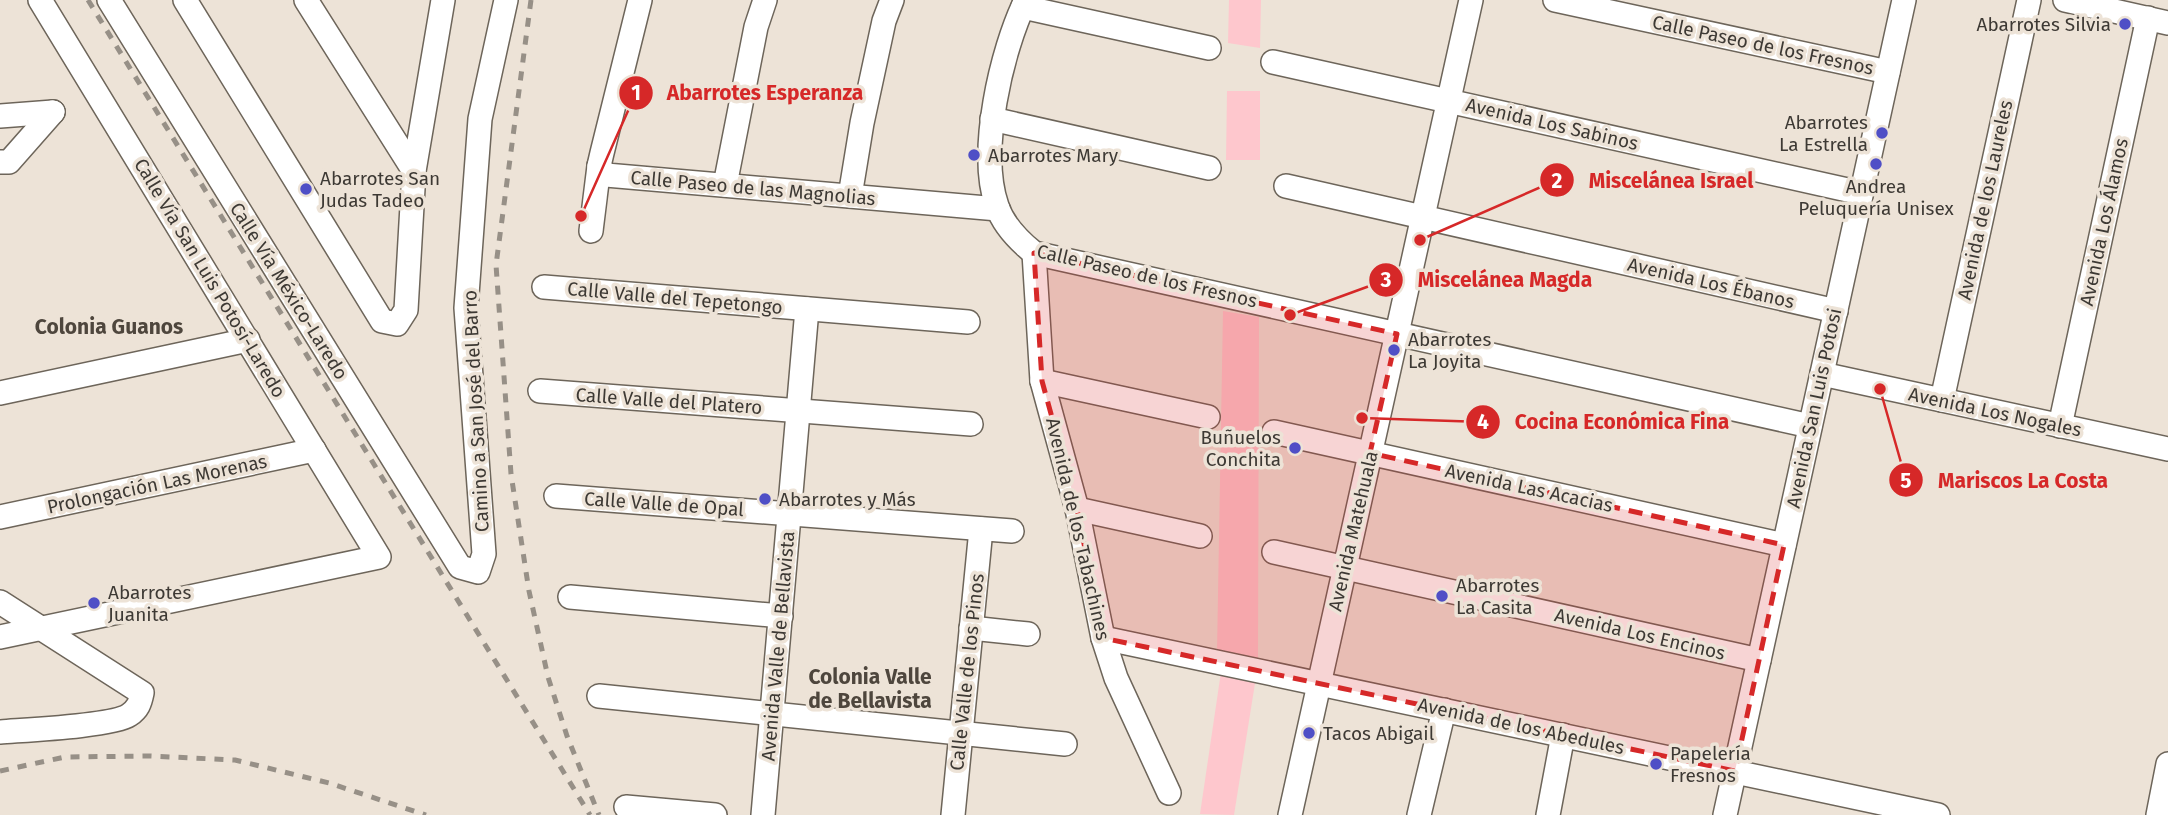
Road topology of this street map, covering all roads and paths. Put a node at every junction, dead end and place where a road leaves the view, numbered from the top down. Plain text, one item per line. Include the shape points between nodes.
1 (40, 0) edge
2 (108, 0) edge
3 (185, 0) edge
4 (306, 0) edge
5 (506, 0) edge
6 (640, 0) edge
7 (765, 0) edge
8 (892, 0) edge
9 (1471, 0) edge
10 (1555, 0) edge
11 (1904, 0) edge
12 (2029, 0) edge
13 (2065, 0) edge
14 (1025, 3) edge
15 (438, 4) edge
16 (2158, 21) edge
17 (1209, 48) dead end
18 (1273, 62) dead end
19 (1888, 72) junction
20 (1448, 101) junction
21 (0, 116) edge
22 (992, 119) junction
23 (0, 162) edge
24 (599, 166) junction
25 (1209, 168) dead end
26 (414, 171) junction
27 (726, 185) junction
28 (1286, 186) dead end
29 (1861, 193) junction
30 (850, 196) junction
31 (998, 209) junction
32 (1423, 217) junction
33 (591, 231) dead end
34 (1034, 253) junction
35 (544, 287) dead end
36 (807, 309) junction
37 (1836, 311) junction
38 (968, 323) dead end
39 (1397, 334) junction
40 (248, 340) junction
41 (1822, 374) junction
42 (1042, 381) junction
43 (540, 391) dead end
44 (0, 393) edge
45 (1942, 400) junction
46 (798, 411) junction
47 (1208, 417) dead end
48 (971, 424) dead end
49 (1810, 426) junction
50 (2060, 426) junction
51 (1274, 432) dead end
52 (2168, 449) edge
53 (314, 450) junction
54 (1370, 453) junction
55 (556, 496) dead end
56 (1077, 509) junction
57 (789, 514) junction
58 (0, 517) edge
59 (981, 529) junction
60 (1012, 531) dead end
61 (1200, 536) dead end
62 (1784, 545) junction
63 (1274, 552) dead end
64 (1345, 568) junction
65 (478, 572) joint
66 (570, 597) dead end
67 (0, 602) edge
68 (780, 616) junction
69 (41, 628) junction
70 (971, 628) junction
71 (1028, 634) dead end
72 (0, 637) edge
73 (1103, 638) junction
74 (1759, 660) junction
75 (1319, 683) junction
76 (599, 696) dead end
77 (1444, 710) junction
78 (772, 714) junction
79 (0, 732) edge
80 (961, 733) junction
81 (1563, 735) junction
82 (1065, 744) dead end
83 (2168, 764) edge
84 (1735, 771) junction
85 (1169, 793) dead end
86 (626, 807) dead end
87 (1915, 811) junction
88 (715, 815) edge
89 (763, 815) edge
90 (953, 815) edge
91 (1290, 815) edge
92 (1419, 815) edge
93 (1548, 815) edge
94 (1725, 815) edge
95 (1881, 815) edge
96 (1938, 815) edge
97 (2158, 815) edge

1 - 40 street, Calle Vía San Luis Potosí-Laredo
2 - 65 street, Calle Vía México-Laredo via 460,567
3 - 26 street via 382,321 397,324 406,310
4 - 26 street
5 - 65 street, Camino a San José del Barro via 480,119 466,308 484,554
6 - 24 street
7 - 27 street
8 - 30 street via 881,33
9 - 20 street, Avenida Matehuala
10 - 19 street, Calle Paseo de los Fresnos
11 - 19 street, Avenida San Luis Potosi
12 - 45 street, Avenida de los Laureles
13 - 16 street
14 - 17 street
14 - 22 street, Calle Paseo de los Fresnos via 1007,51
15 - 26 street
16 - 50 street, Avenida Los Álamos
18 - 20 street, Avenida Los Sabinos
19 - 29 street, Avenida San Luis Potosi
20 - 29 street, Avenida Los Sabinos
20 - 32 street, Avenida Matehuala
21 - 23 street via 53,112 9,162
22 - 25 street
22 - 31 street, Calle Paseo de los Fresnos via 989,162
24 - 27 street, Calle Paseo de las Magnolias via 607,175
24 - 33 street
27 - 30 street, Calle Paseo de las Magnolias
28 - 32 street, Avenida Los Ébanos
29 - 37 street, Avenida San Luis Potosi
30 - 31 street, Calle Paseo de las Magnolias
31 - 34 street, Calle Paseo de los Fresnos
32 - 37 street, Avenida Los Ébanos
32 - 39 street, Avenida Matehuala
34 - 39 street, Calle Paseo de los Fresnos
34 - 42 street, Avenida de los Tabachines
35 - 36 street, Calle Valle del Tepetongo
36 - 38 street, Calle Valle del Tepetongo
36 - 46 street, Avenida Valle de Bellavista
37 - 41 street, Avenida San Luis Potosi
39 - 49 street, Calle Paseo de los Fresnos
39 - 54 street, Avenida Matehuala
40 - 44 street
40 - 53 street, Calle Vía San Luis Potosí-Laredo
41 - 45 street, Avenida Los Nogales
41 - 49 street, Avenida San Luis Potosi
42 - 47 street
42 - 56 street, Avenida de los Tabachines
43 - 46 street, Calle Valle del Platero
45 - 50 street, Avenida Los Nogales
46 - 48 street, Calle Valle del Platero
46 - 57 street, Avenida Valle de Bellavista
49 - 62 street, Avenida San Luis Potosi
50 - 52 street, Avenida Los Nogales
51 - 54 street, Avenida Las Acacias
53 - 58 street, Prolongación Las Morenas
53 - 69 street, Calle Vía San Luis Potosí-Laredo via 379,557
54 - 62 street, Avenida Las Acacias
54 - 64 street, Avenida Matehuala
55 - 57 street, Calle Valle de Opal
56 - 61 street
56 - 73 street, Avenida de los Tabachines
57 - 59 street, Calle Valle de Opal
57 - 68 street, Avenida Valle de Bellavista
59 - 60 street, Calle Valle de Opal
59 - 70 street, Calle Valle de los Pinos
62 - 74 street, Avenida San Luis Potosi
63 - 64 street, Avenida Los Encinos
64 - 74 street, Avenida Los Encinos
64 - 75 street, Avenida Matehuala
66 - 68 street
67 - 69 street
68 - 78 street, Avenida Valle de Bellavista
69 - 72 street
69 - 79 street via 142,693 139,706 128,717 109,722
70 - 71 street
70 - 80 street, Calle Valle de los Pinos
73 - 75 street, Avenida de los Abedules
73 - 85 street, Avenida de los Tabachines via 1116,678
74 - 84 street, Avenida San Luis Potosi
75 - 77 street, Avenida de los Abedules
75 - 91 street, Avenida Matehuala
76 - 78 street
77 - 81 street, Avenida de los Abedules
77 - 92 street
78 - 80 street
78 - 89 street, Avenida Valle de Bellavista
80 - 82 street
80 - 90 street, Calle Valle de los Pinos
81 - 84 street, Avenida de los Abedules
81 - 93 street
83 - 97 street
84 - 87 street, Avenida de los Abedules
84 - 94 street, Avenida San Luis Potosi
86 - 88 street
87 - 95 street
87 - 96 street, Avenida de los Abedules

